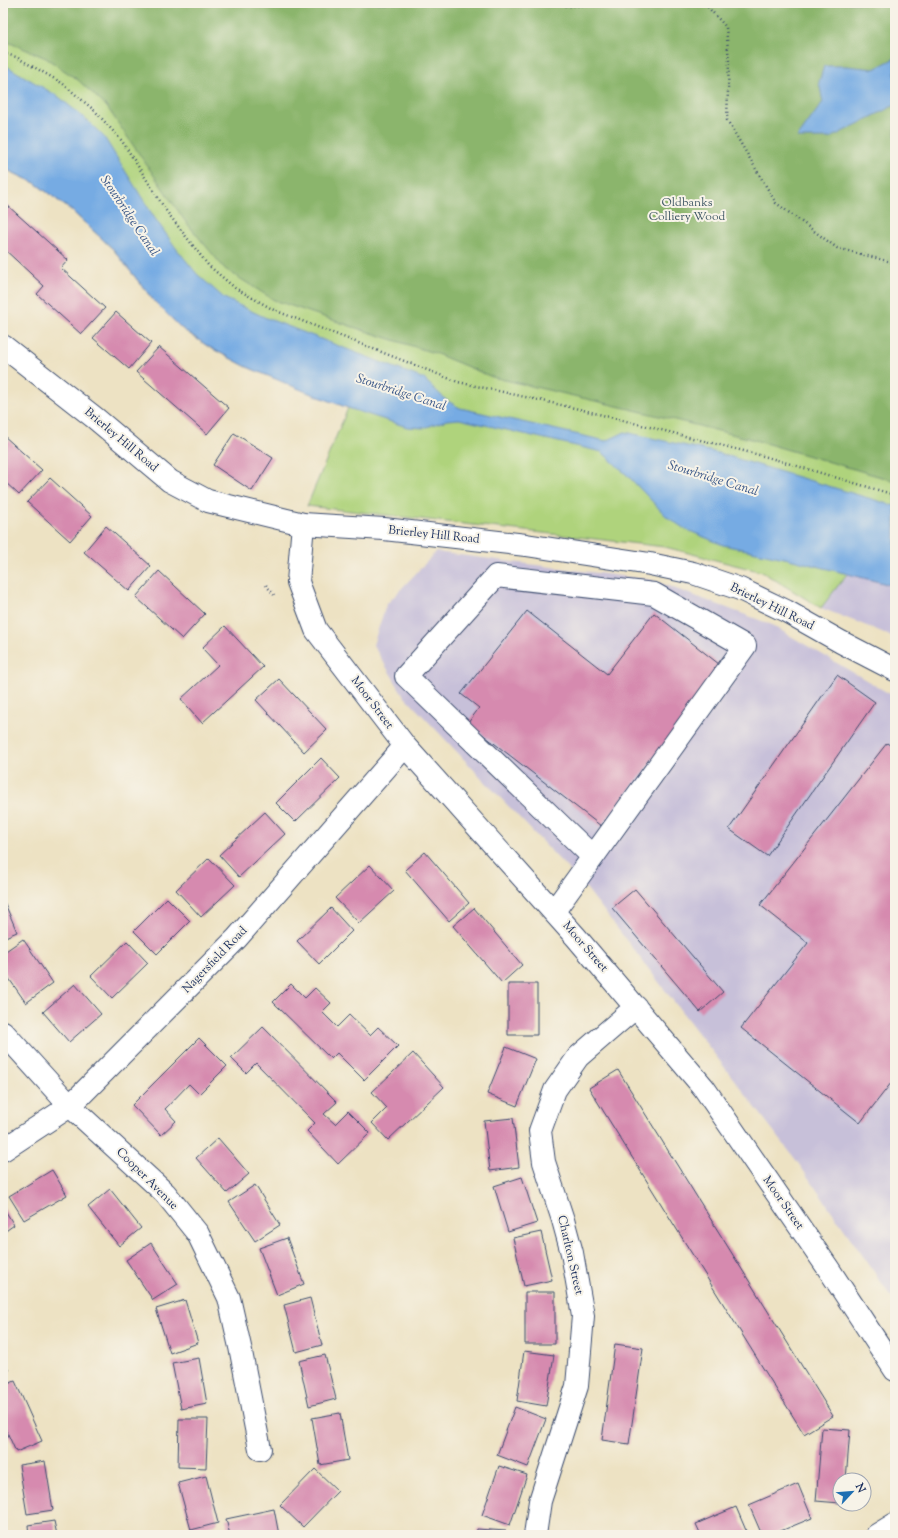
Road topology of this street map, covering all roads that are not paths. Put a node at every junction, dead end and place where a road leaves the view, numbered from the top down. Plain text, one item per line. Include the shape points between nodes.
1 (3, 346) edge
2 (303, 524) junction
3 (895, 670) edge
4 (405, 746) junction
5 (592, 856) junction
6 (554, 912) junction
7 (636, 1007) junction
8 (3, 1032) edge
9 (70, 1106) junction
10 (3, 1150) edge
11 (895, 1370) edge
12 (260, 1450) dead end
13 (895, 1524) edge
14 (535, 1535) edge
15 (877, 1535) edge

1 - 2 street, Brierley Hill Road via 170,481 208,501
2 - 3 street, Brierley Hill Road via 384,529 526,544 693,573 740,589 786,611
2 - 4 street, Moor Street via 298,582 316,630
4 - 6 street, Moor Street
4 - 9 street, Nagersfield Road via 238,938
5 - 5 street via 745,646 654,594 496,576 406,676
5 - 6 street
6 - 7 street, Moor Street
7 - 11 street, Moor Street via 704,1088
7 - 14 street, Charlton Street via 578,1057 555,1090 540,1131 544,1162 572,1253 583,1316 577,1386 540,1501
8 - 9 street, Cooper Avenue
9 - 10 street, Nagersfield Road
9 - 12 street, Cooper Avenue via 165,1193 198,1234 229,1298
13 - 15 street

